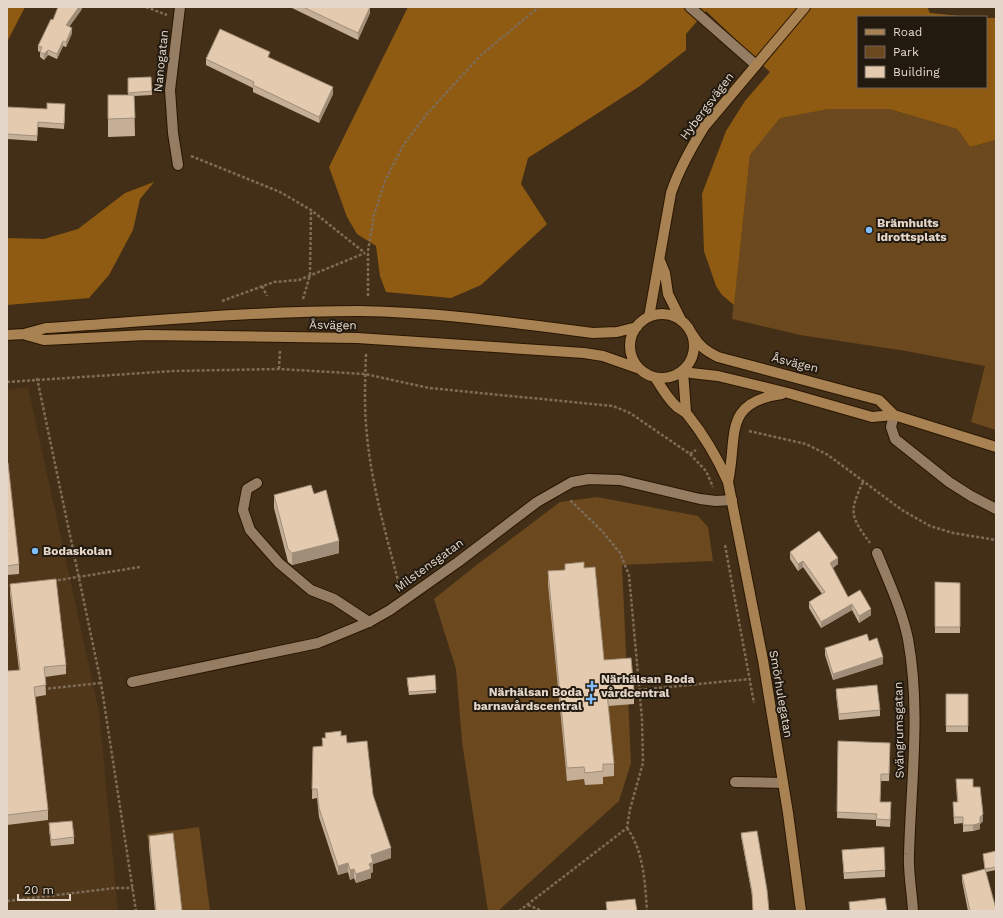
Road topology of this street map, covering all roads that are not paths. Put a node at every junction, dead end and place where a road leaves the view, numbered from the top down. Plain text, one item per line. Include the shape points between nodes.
1 (180, 7) edge
2 (690, 7) edge
3 (805, 7) edge
4 (756, 64) junction
5 (178, 165) dead end
6 (660, 261) junction
7 (649, 317) junction
8 (681, 320) junction
9 (637, 327) junction
10 (24, 334) junction
11 (692, 334) junction
12 (7, 335) edge
13 (640, 369) junction
14 (683, 371) junction
15 (655, 378) junction
16 (788, 394) junction
17 (686, 412) junction
18 (894, 415) junction
19 (996, 447) edge
20 (728, 482) junction
21 (256, 483) dead end
22 (732, 500) junction
23 (996, 509) edge
24 (877, 553) road end
25 (369, 622) junction
26 (132, 682) dead end
27 (735, 782) dead end
28 (783, 783) junction
29 (801, 911) edge
30 (913, 911) edge

1 - 5 street, Nanogatan via 170,90
2 - 4 street
3 - 4 street, Hybergsvägen
4 - 6 street, Hybergsvägen via 704,127 677,175 662,237
6 - 7 street, Hybergsvägen
6 - 8 street, Hybergsvägen via 665,273 668,294
7 - 8 street via 663,314
7 - 9 street
8 - 11 street
9 - 10 street, Åsvägen via 617,332 593,333 447,315 344,312 228,316 46,328
9 - 13 street via 630,341 630,351
10 - 12 street, Åsvägen
10 - 13 street, Åsvägen via 44,340 146,335 357,338 584,353 604,356
11 - 14 street via 693,356
11 - 18 street, Åsvägen via 702,348 718,357 879,400
13 - 15 street
14 - 15 street via 672,377
14 - 16 street, Åsvägen via 718,376
14 - 17 street
15 - 17 street, Smörhulegatan via 677,406
16 - 18 street, Åsvägen via 872,417
16 - 20 street, Smörhulegatan via 768,396 741,411 734,429
17 - 20 street, Smörhulegatan via 718,459
18 - 19 street, Åsvägen
18 - 23 street via 892,433 895,439 950,482
20 - 22 street, Smörhulegatan
21 - 25 street via 247,489 243,510 250,530 299,581 311,590 334,599
22 - 25 street, Milstensgatan via 716,501 620,480 589,479 572,482 537,502 458,562
22 - 28 street, Smörhulegatan
24 - 30 street, Svängrumsgatan via 908,638 914,696 913,781 908,855
25 - 26 street, Milstensgatan via 318,643
27 - 28 street
28 - 29 street, Smörhulegatan

